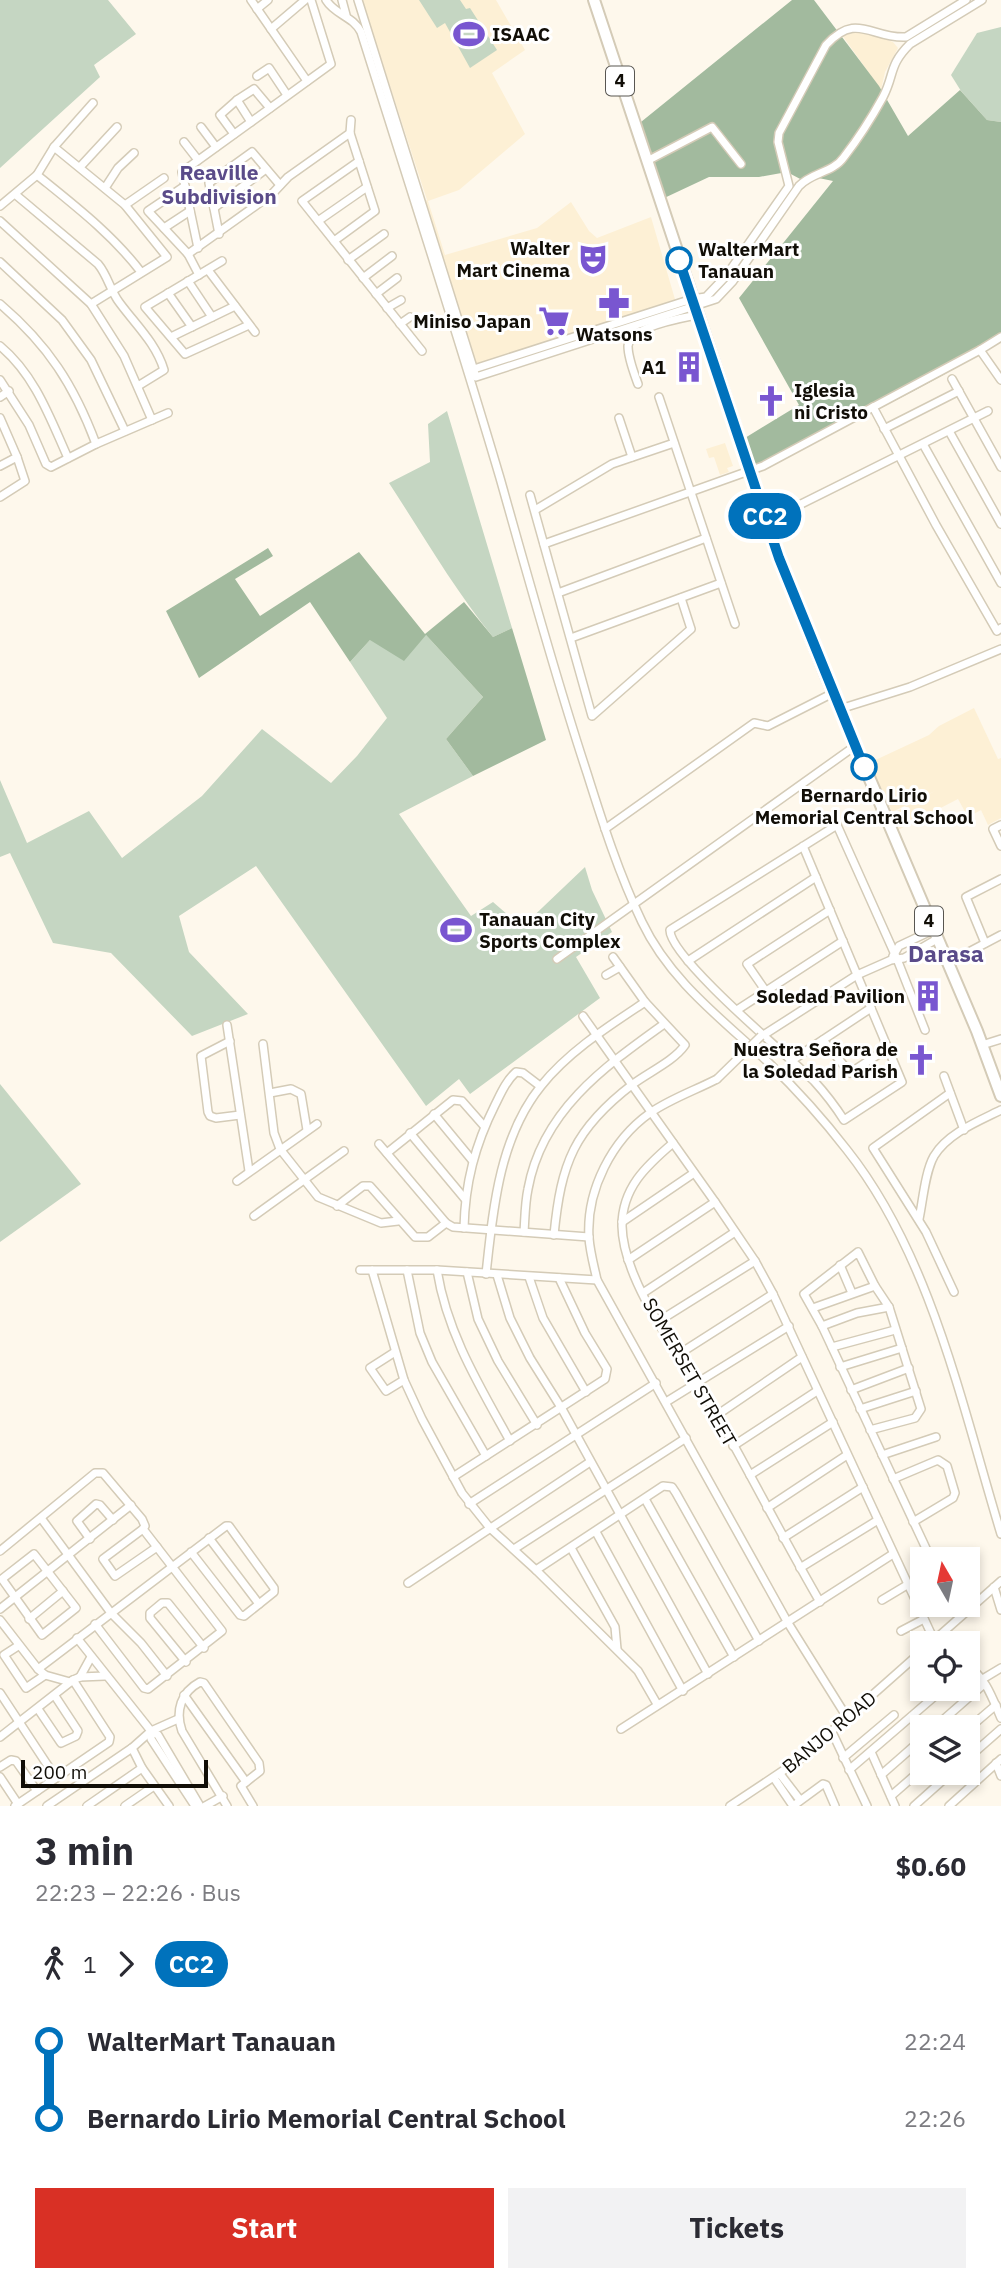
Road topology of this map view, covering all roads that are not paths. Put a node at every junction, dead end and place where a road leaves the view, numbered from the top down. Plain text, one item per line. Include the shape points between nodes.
1 (251, 0) edge
2 (268, 0) edge
3 (305, 0) edge
4 (311, 0) edge
5 (326, 0) edge
6 (342, 0) edge
7 (358, 0) edge
8 (594, 0) edge
9 (966, 0) edge
10 (982, 0) edge
11 (257, 9) junction
12 (346, 16) junction
13 (271, 29) junction
14 (906, 37) junction
15 (910, 44) junction
16 (257, 76) dead end
17 (307, 81) junction
18 (287, 95) junction
19 (237, 100) junction
20 (93, 103) dead end
21 (270, 108) junction
22 (351, 120) dead end
23 (251, 121) junction
24 (117, 127) dead end
25 (201, 127) dead end
26 (351, 133) junction
27 (234, 134) junction
28 (184, 142) dead end
29 (54, 147) junction
30 (216, 147) junction
31 (134, 153) dead end
32 (198, 160) junction
33 (359, 161) junction
34 (648, 161) junction
35 (741, 164) dead end
36 (80, 167) junction
37 (266, 169) junction
38 (37, 175) junction
39 (164, 178) dead end
40 (280, 185) junction
41 (185, 186) junction
42 (367, 187) junction
43 (105, 188) junction
44 (793, 188) junction
45 (16, 195) junction
46 (0, 205) edge
47 (125, 205) junction
48 (214, 208) junction
49 (190, 211) junction
50 (0, 221) edge
51 (318, 221) junction
52 (163, 228) junction
53 (219, 234) junction
54 (384, 234) dead end
55 (334, 241) junction
56 (198, 248) junction
57 (188, 254) junction
58 (392, 256) dead end
59 (348, 260) junction
60 (222, 261) dead end
61 (0, 262) edge
62 (208, 270) junction
63 (141, 272) junction
64 (199, 275) junction
65 (363, 278) junction
66 (397, 278) dead end
67 (188, 281) junction
68 (113, 290) junction
69 (168, 293) junction
70 (376, 294) junction
71 (401, 300) dead end
72 (0, 304) edge
73 (91, 304) junction
74 (235, 306) junction
75 (695, 307) junction
76 (387, 308) junction
77 (212, 317) junction
78 (410, 317) dead end
79 (400, 324) junction
80 (249, 325) junction
81 (192, 327) junction
82 (255, 332) dead end
83 (171, 337) junction
84 (1001, 337) edge
85 (0, 346) edge
86 (981, 350) junction
87 (422, 351) dead end
88 (474, 369) junction
89 (952, 379) dead end
90 (1001, 379) edge
91 (0, 380) edge
92 (638, 384) dead end
93 (138, 386) junction
94 (9, 391) junction
95 (959, 391) junction
96 (0, 397) edge
97 (659, 397) dead end
98 (873, 407) junction
99 (988, 411) dead end
100 (168, 413) dead end
101 (0, 418) edge
102 (619, 418) dead end
103 (974, 418) junction
104 (152, 419) junction
105 (884, 429) junction
106 (125, 431) junction
107 (949, 431) junction
108 (4, 435) edge
109 (674, 443) junction
110 (96, 444) junction
111 (923, 444) junction
112 (17, 457) junction
113 (632, 457) junction
114 (898, 457) junction
115 (68, 458) junction
116 (0, 466) edge
117 (1001, 467) edge
118 (749, 470) junction
119 (690, 491) junction
120 (530, 495) dead end
121 (0, 497) edge
122 (535, 510) junction
123 (767, 521) junction
124 (1001, 524) edge
125 (706, 538) junction
126 (544, 544) junction
127 (721, 583) junction
128 (1001, 583) edge
129 (558, 593) junction
130 (681, 598) junction
131 (735, 624) dead end
132 (1001, 628) edge
133 (570, 638) junction
134 (1001, 649) edge
135 (833, 693) junction
136 (839, 709) junction
137 (855, 746) junction
138 (1001, 825) edge
139 (605, 829) junction
140 (803, 846) junction
141 (1001, 846) edge
142 (816, 877) junction
143 (1001, 879) edge
144 (634, 904) junction
145 (830, 910) junction
146 (935, 934) junction
147 (1001, 934) edge
148 (843, 941) junction
149 (985, 943) junction
150 (613, 957) dead end
151 (894, 958) junction
152 (557, 959) dead end
153 (688, 961) junction
154 (948, 963) junction
155 (620, 967) junction
156 (606, 975) dead end
157 (857, 975) junction
158 (765, 990) junction
159 (645, 1002) junction
160 (871, 1008) junction
161 (737, 1010) junction
162 (583, 1016) dead end
163 (664, 1024) junction
164 (227, 1025) dead end
165 (925, 1030) dead end
166 (597, 1034) junction
167 (762, 1036) junction
168 (1001, 1038) edge
169 (822, 1040) junction
170 (230, 1041) junction
171 (263, 1044) dead end
172 (982, 1045) junction
173 (888, 1048) junction
174 (615, 1059) junction
175 (791, 1061) junction
176 (944, 1076) dead end
177 (632, 1084) junction
178 (540, 1086) junction
179 (270, 1093) junction
180 (950, 1093) junction
181 (1001, 1096) edge
182 (1001, 1110) edge
183 (651, 1112) junction
184 (434, 1114) junction
185 (240, 1115) junction
186 (317, 1124) dead end
187 (484, 1126) junction
188 (964, 1129) junction
189 (307, 1130) junction
190 (410, 1133) junction
191 (673, 1143) junction
192 (379, 1144) dead end
193 (280, 1149) junction
194 (344, 1150) dead end
195 (387, 1153) junction
196 (472, 1160) junction
197 (249, 1171) junction
198 (694, 1173) junction
199 (304, 1179) junction
200 (237, 1181) dead end
201 (465, 1199) junction
202 (715, 1202) junction
203 (337, 1206) junction
204 (254, 1216) dead end
205 (919, 1219) junction
206 (398, 1221) junction
207 (622, 1222) junction
208 (446, 1223) junction
209 (464, 1228) junction
210 (491, 1230) junction
211 (735, 1231) junction
212 (524, 1232) junction
213 (554, 1235) junction
214 (589, 1237) junction
215 (628, 1260) junction
216 (755, 1261) junction
217 (840, 1265) junction
218 (360, 1270) dead end
219 (372, 1270) junction
220 (407, 1270) junction
221 (437, 1270) junction
222 (467, 1272) junction
223 (486, 1274) junction
224 (497, 1275) junction
225 (529, 1277) junction
226 (559, 1278) junction
227 (597, 1280) junction
228 (875, 1286) junction
229 (954, 1292) dead end
230 (643, 1293) junction
231 (852, 1293) junction
232 (774, 1294) junction
233 (889, 1307) junction
234 (813, 1308) junction
235 (659, 1321) junction
236 (789, 1326) junction
237 (822, 1326) junction
238 (895, 1330) junction
239 (832, 1347) junction
240 (902, 1349) junction
241 (395, 1352) junction
242 (679, 1354) junction
243 (802, 1357) junction
244 (841, 1367) junction
245 (909, 1368) junction
246 (404, 1380) junction
247 (656, 1383) junction
248 (697, 1383) junction
249 (851, 1390) junction
250 (817, 1391) junction
251 (916, 1391) junction
252 (586, 1392) junction
253 (666, 1402) junction
254 (562, 1409) junction
255 (860, 1409) junction
256 (717, 1415) junction
257 (833, 1422) junction
258 (537, 1425) junction
259 (870, 1430) junction
260 (576, 1436) junction
261 (936, 1437) dead end
262 (686, 1438) junction
263 (510, 1441) junction
264 (733, 1446) junction
265 (848, 1455) junction
266 (882, 1455) junction
267 (486, 1456) junction
268 (590, 1462) junction
269 (750, 1475) junction
270 (453, 1477) junction
271 (893, 1479) junction
272 (863, 1488) junction
273 (606, 1491) junction
274 (645, 1499) junction
275 (469, 1504) junction
276 (131, 1505) junction
277 (766, 1508) junction
278 (620, 1517) junction
279 (41, 1518) junction
280 (113, 1520) junction
281 (877, 1520) junction
282 (913, 1522) junction
283 (490, 1528) junction
284 (143, 1529) junction
285 (596, 1532) junction
286 (1001, 1534) edge
287 (209, 1538) junction
288 (783, 1538) junction
289 (90, 1539) junction
290 (157, 1547) junction
291 (925, 1547) edge
292 (570, 1548) junction
293 (514, 1549) junction
294 (0, 1551) edge
295 (191, 1552) junction
296 (893, 1554) junction
297 (69, 1556) junction
298 (172, 1567) junction
299 (800, 1568) junction
300 (536, 1570) junction
301 (49, 1572) junction
302 (1001, 1581) edge
303 (408, 1583) dead end
304 (907, 1585) junction
305 (994, 1587) junction
306 (63, 1591) junction
307 (15, 1598) junction
308 (980, 1599) edge
309 (882, 1600) dead end
310 (820, 1602) junction
311 (260, 1604) junction
312 (0, 1609) edge
313 (1001, 1610) edge
314 (111, 1613) junction
315 (959, 1617) edge
316 (29, 1619) junction
317 (924, 1619) junction
318 (788, 1623) junction
319 (2, 1625) edge
320 (95, 1625) junction
321 (901, 1631) dead end
322 (928, 1631) edge
323 (944, 1631) edge
324 (77, 1638) junction
325 (759, 1642) junction
326 (18, 1646) junction
327 (204, 1648) junction
328 (617, 1649) junction
329 (90, 1657) junction
330 (734, 1657) junction
331 (186, 1661) junction
332 (910, 1662) edge
333 (1001, 1668) edge
334 (38, 1669) junction
335 (708, 1674) junction
336 (45, 1675) junction
337 (104, 1676) junction
338 (167, 1676) junction
339 (980, 1678) edge
340 (74, 1679) junction
341 (983, 1682) junction
342 (683, 1691) junction
343 (0, 1693) edge
344 (184, 1695) junction
345 (55, 1696) junction
346 (929, 1701) edge
347 (657, 1704) junction
348 (996, 1705) junction
349 (38, 1709) junction
350 (894, 1715) dead end
351 (948, 1715) edge
352 (1001, 1717) edge
353 (178, 1719) junction
354 (848, 1719) junction
355 (980, 1719) edge
356 (19, 1723) junction
357 (621, 1729) dead end
358 (1001, 1729) edge
359 (151, 1731) junction
360 (832, 1732) junction
361 (0, 1737) edge
362 (980, 1747) edge
363 (132, 1748) junction
364 (910, 1750) edge
365 (871, 1752) junction
366 (843, 1758) junction
367 (999, 1761) edge
368 (0, 1767) edge
369 (142, 1768) junction
370 (849, 1770) junction
371 (177, 1773) junction
372 (881, 1775) junction
373 (777, 1776) junction
374 (1001, 1776) edge
375 (0, 1777) edge
376 (56, 1778) junction
377 (910, 1779) edge
378 (246, 1782) junction
379 (938, 1785) edge
380 (154, 1786) junction
381 (37, 1791) junction
382 (223, 1796) junction
383 (891, 1796) junction
384 (796, 1804) edge
385 (16, 1805) edge
386 (47, 1806) edge
387 (87, 1806) edge
388 (125, 1806) edge
389 (168, 1806) edge
390 (195, 1806) edge
391 (203, 1806) edge
392 (228, 1806) edge
393 (253, 1806) edge
394 (730, 1806) edge
395 (835, 1806) edge
396 (867, 1806) edge
397 (895, 1806) edge
398 (914, 1806) edge
399 (949, 1806) edge

1 - 11 street
2 - 11 street
3 - 13 street
4 - 17 street via 331,64
5 - 12 street
6 - 12 street
7 - 88 street
8 - 34 highway, 4
9 - 14 street
10 - 15 street
11 - 13 street
12 - 139 street via 361,33
13 - 17 street
14 - 15 street
14 - 44 street via 847,28 826,45 779,133
15 - 44 street via 894,63 883,97 843,159
16 - 18 street via 269,68
17 - 18 street
18 - 21 street
19 - 21 street via 254,89
19 - 23 street
19 - 27 street via 220,115
20 - 29 street
21 - 23 street
22 - 26 street
23 - 27 street
24 - 36 street
25 - 30 street
26 - 33 street
26 - 40 street
27 - 30 street
28 - 32 street
29 - 36 street
29 - 38 street
30 - 32 street
31 - 43 street
32 - 41 street via 182,172
33 - 42 street
33 - 51 street via 302,201
34 - 35 street via 712,127
34 - 75 highway, 4
36 - 43 street
37 - 40 street
37 - 48 street
37 - 48 street via 252,152 209,183
38 - 45 street
38 - 63 street via 97,224
39 - 47 street
40 - 53 street
41 - 49 street
41 - 52 street via 148,211
42 - 51 street
42 - 55 street via 375,211
43 - 47 street
44 - 75 street via 722,293
45 - 46 street
45 - 68 street via 98,264
47 - 63 street via 167,257
48 - 53 street
49 - 52 street
49 - 56 street
50 - 73 street
51 - 55 street
52 - 57 street
53 - 56 street
54 - 59 street
55 - 59 street
56 - 57 street
57 - 64 street
58 - 65 street
59 - 65 street
60 - 62 street
61 - 106 street via 62,320 91,360
62 - 64 street
62 - 74 street
63 - 68 street
64 - 67 street
65 - 70 street
66 - 70 street
67 - 69 street
67 - 77 street
68 - 73 street
68 - 93 street via 146,334 164,368
69 - 81 street
69 - 83 street via 145,307
70 - 76 street
71 - 76 street
72 - 110 street via 48,351 83,410
73 - 93 street
74 - 77 street
74 - 80 street
75 - 88 street via 680,303
75 - 88 street via 476,377
75 - 92 street via 631,338 629,351
75 - 118 highway, 4
76 - 79 street
77 - 81 street
78 - 79 street
79 - 87 street
80 - 82 street
80 - 83 street via 186,354
81 - 83 street
84 - 86 street
85 - 115 street via 15,358 38,390
86 - 90 street
86 - 98 street
89 - 95 street
91 - 94 street
93 - 104 street
94 - 96 street
94 - 115 street via 48,466
95 - 103 street
95 - 105 street
97 - 109 street
98 - 105 street
98 - 118 street
99 - 103 street
100 - 104 street
101 - 108 street
102 - 113 street
103 - 107 street
103 - 117 street
104 - 106 street
105 - 114 street
106 - 110 street
107 - 111 street
107 - 124 street
108 - 112 street
109 - 113 street
109 - 119 street
110 - 115 street
111 - 114 street
111 - 128 street
112 - 116 street
112 - 121 street via 25,481
113 - 122 street
114 - 123 street
114 - 132 street via 997,631
118 - 119 street
118 - 123 highway, 4
119 - 125 street
119 - 126 street
120 - 122 street
122 - 126 street
123 - 135 highway, 4
125 - 127 street
125 - 129 street
126 - 129 street
127 - 130 street
127 - 131 street
129 - 133 street
130 - 133 street
130 - 133 street via 691,629 592,716
134 - 136 street via 910,687
135 - 136 highway, 4
135 - 139 street via 768,726 754,723
136 - 137 highway, 4
137 - 144 street
137 - 146 highway, 4
138 - 141 street via 993,829
139 - 144 street
140 - 142 street
140 - 151 street via 836,825
140 - 153 street via 670,930 670,937
142 - 145 street
142 - 153 street
143 - 149 street via 966,897
144 - 152 street
144 - 286 street via 674,972 708,1010 797,1091 849,1152 890,1218 918,1271 934,1316
145 - 148 street
145 - 158 street via 747,964
146 - 151 street
146 - 151 street via 899,946
146 - 154 highway, 4
147 - 149 street
148 - 157 street
148 - 158 street
149 - 154 street
150 - 155 street
151 - 157 street
151 - 165 street
153 - 161 street
154 - 172 highway, 4
155 - 156 street
155 - 159 street
157 - 160 street
157 - 167 street
158 - 161 street
159 - 163 street
159 - 166 street
160 - 169 street
160 - 173 street
161 - 167 street
162 - 166 street
163 - 174 street
163 - 177 street via 685,1045
164 - 170 street
166 - 174 street
166 - 178 street
167 - 175 street
167 - 183 street, bridge via 717,1079
168 - 172 street
169 - 173 street via 850,1073
169 - 175 street
170 - 185 street
170 - 185 street via 201,1056 208,1112 216,1118
171 - 179 street
172 - 181 highway, 4
173 - 175 street via 902,1082 844,1119
174 - 177 street
174 - 212 street via 568,1102 544,1142 528,1190
176 - 180 street
177 - 183 street
177 - 213 street via 590,1121 571,1152 558,1196
178 - 187 street via 516,1072
178 - 210 street via 498,1180
179 - 189 street via 291,1089 301,1094
179 - 193 street
180 - 188 street
180 - 205 street via 873,1148
182 - 188 street
183 - 191 street
183 - 214 street via 619,1141 602,1172
184 - 187 street via 457,1099
184 - 190 street
184 - 196 street
185 - 197 street
186 - 189 street
187 - 196 street
188 - 205 street via 933,1158
189 - 193 street
190 - 195 street
190 - 201 street
191 - 198 street
191 - 207 street, SOMERSET STREET via 634,1180
192 - 195 street
193 - 197 street
193 - 199 street
194 - 199 street
195 - 208 street
196 - 201 street
197 - 200 street
198 - 202 street
198 - 207 street
199 - 203 street via 318,1197
199 - 204 street
201 - 209 street
202 - 211 street
202 - 215 street
203 - 206 street via 381,1223
203 - 206 street via 363,1186 370,1186
205 - 229 street
206 - 208 street via 422,1238
207 - 215 street, SOMERSET STREET
208 - 209 street
209 - 210 street
210 - 212 street
210 - 223 street
211 - 216 street
211 - 230 street
212 - 213 street
213 - 214 street
214 - 227 street
215 - 230 street, SOMERSET STREET
216 - 232 street
216 - 235 street
217 - 228 street via 858,1252
217 - 231 street
217 - 234 street via 804,1293
218 - 219 street
219 - 220 street
219 - 241 street
220 - 221 street
220 - 267 street via 432,1362
221 - 222 street
221 - 263 street via 452,1331
222 - 223 street
222 - 258 street via 478,1319
223 - 224 street
224 - 225 street
224 - 254 street via 510,1318
225 - 226 street
225 - 252 street via 543,1318
226 - 227 street
226 - 252 street via 607,1369 605,1379
227 - 247 street
228 - 231 street
228 - 233 street
230 - 235 street, SOMERSET STREET
231 - 234 street
232 - 236 street
232 - 242 street
233 - 237 street
233 - 238 street
234 - 237 street
235 - 242 street, SOMERSET STREET
236 - 243 street
236 - 248 street
237 - 239 street
238 - 239 street
238 - 240 street
239 - 244 street
240 - 244 street
240 - 245 street
241 - 246 street
241 - 246 street via 370,1368 386,1391
242 - 248 street, SOMERSET STREET
243 - 250 street
243 - 256 street
244 - 249 street
245 - 249 street
245 - 251 street
246 - 270 street
247 - 253 street
247 - 260 street
248 - 253 street
248 - 256 street, SOMERSET STREET
249 - 255 street
250 - 257 street
250 - 264 street
251 - 255 street
251 - 259 street via 921,1409 915,1418
252 - 254 street
253 - 262 street
254 - 258 street
254 - 260 street
255 - 259 street
256 - 264 street, SOMERSET STREET
257 - 265 street
257 - 269 street
258 - 263 street
259 - 266 street
260 - 268 street
260 - 275 street
261 - 266 street
262 - 273 street
262 - 318 street
263 - 267 street
264 - 269 street, SOMERSET STREET
265 - 272 street
265 - 277 street
266 - 271 street
267 - 270 street
268 - 273 street
268 - 283 street
269 - 277 street, SOMERSET STREET
270 - 275 street
271 - 282 street
271 - 282 street via 938,1461 947,1466 953,1498
272 - 281 street
272 - 288 street
273 - 278 street
273 - 293 street
274 - 278 street
274 - 325 street via 663,1486 672,1487
274 - 330 street
275 - 283 street
276 - 279 street via 98,1472
276 - 280 street
276 - 284 street via 144,1522
277 - 288 street, SOMERSET STREET
278 - 285 street
278 - 335 street
279 - 294 street
279 - 297 street
280 - 289 street
280 - 289 street via 96,1504 77,1521
281 - 296 street
281 - 299 street
282 - 291 street
283 - 293 street
283 - 303 street
284 - 290 street
284 - 290 street via 103,1559 115,1577
285 - 292 street
285 - 342 street
287 - 295 street
287 - 311 street
287 - 311 street via 229,1526 274,1588
288 - 299 street, SOMERSET STREET
289 - 297 street
290 - 298 street
292 - 300 street
292 - 328 street via 615,1627
293 - 300 street
295 - 298 street
295 - 311 street via 240,1615
296 - 304 street
296 - 310 street
297 - 301 street
297 - 314 street
298 - 314 street
298 - 327 street via 222,1630
299 - 310 street, SOMERSET STREET
300 - 328 street
301 - 306 street
301 - 307 street
301 - 307 street via 34,1554 3,1577
302 - 305 street
304 - 309 street
304 - 317 street
305 - 308 street
305 - 313 street
306 - 316 street
306 - 316 street via 75,1610 41,1635
307 - 312 street
307 - 316 street
310 - 318 street
314 - 320 street
314 - 338 street
315 - 323 street
317 - 321 street
317 - 322 street
318 - 325 street
318 - 354 street
319 - 326 street
320 - 324 street
320 - 338 street via 144,1688
324 - 329 street
324 - 334 street
325 - 330 street
326 - 334 street
326 - 336 street via 4,1655 26,1689
327 - 331 street
327 - 331 street via 168,1603 162,1603 150,1618
328 - 347 street via 638,1671
329 - 337 street
329 - 340 street
330 - 335 street
331 - 338 street
332 - 354 street, BANJO ROAD
333 - 341 street
334 - 336 street
335 - 342 street
336 - 340 street
337 - 340 street
337 - 359 street
339 - 341 street
340 - 345 street
340 - 376 street via 110,1740
341 - 348 street
341 - 351 street
342 - 347 street
343 - 356 street
344 - 353 street
344 - 378 street
344 - 378 street via 196,1683 204,1683 259,1763 260,1771
345 - 349 street
345 - 349 street via 78,1731 76,1736 61,1743
346 - 365 street
347 - 357 street
348 - 352 street
348 - 355 street
349 - 356 street
350 - 366 street
353 - 359 street
353 - 382 street
354 - 360 street, BANJO ROAD
356 - 361 street
356 - 376 street
358 - 362 street
359 - 363 street
359 - 371 street via 158,1735
360 - 366 street
360 - 373 street, BANJO ROAD
363 - 369 street
363 - 386 street
364 - 372 street
365 - 370 street
365 - 372 street
366 - 370 street
367 - 374 street
367 - 399 street
368 - 381 street via 16,1761
369 - 380 street
369 - 387 street
370 - 396 street
371 - 390 street
371 - 391 street
372 - 383 street
373 - 384 street
373 - 394 street, BANJO ROAD
375 - 385 street
376 - 381 street
377 - 383 street
378 - 393 street via 241,1788
379 - 398 street
380 - 388 street
380 - 389 street
381 - 385 street
382 - 391 street
382 - 392 street
383 - 397 street
384 - 395 street via 822,1784

